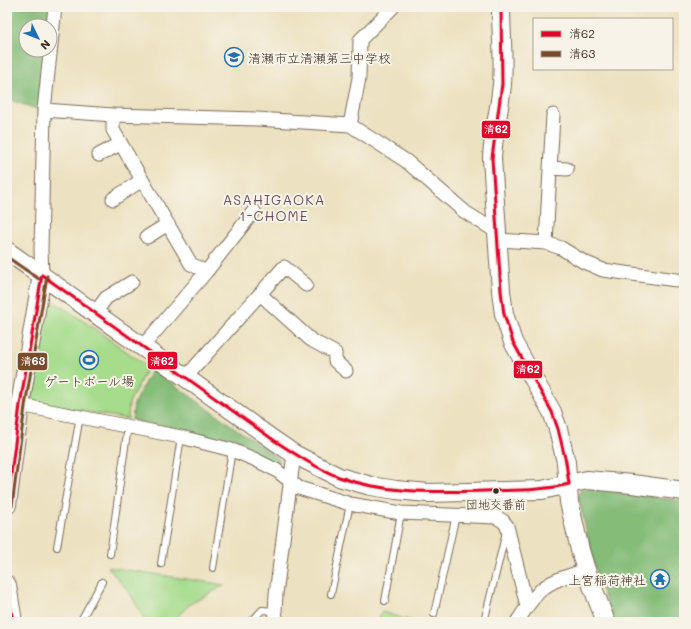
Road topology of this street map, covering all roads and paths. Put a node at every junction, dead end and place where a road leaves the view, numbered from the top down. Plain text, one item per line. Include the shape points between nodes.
1 (55, 7) edge
2 (393, 7) edge
3 (501, 7) edge
4 (44, 110) junction
5 (113, 115) junction
6 (553, 115) dead end
7 (350, 124) junction
8 (120, 144) junction
9 (99, 155) dead end
10 (551, 168) junction
11 (567, 169) dead end
12 (142, 180) junction
13 (113, 199) dead end
14 (254, 211) dead end
15 (168, 224) junction
16 (497, 236) junction
17 (147, 237) dead end
18 (546, 243) junction
19 (7, 251) edge
20 (206, 272) junction
21 (42, 275) junction
22 (684, 281) edge
23 (132, 282) dead end
24 (306, 285) dead end
25 (260, 294) junction
26 (95, 313) junction
27 (143, 346) junction
28 (346, 371) dead end
29 (186, 377) junction
30 (20, 404) junction
31 (80, 416) junction
32 (128, 426) junction
33 (181, 437) junction
34 (232, 450) junction
35 (294, 454) junction
36 (290, 482) junction
37 (569, 484) junction
38 (684, 491) edge
39 (350, 504) junction
40 (7, 505) edge
41 (401, 513) junction
42 (456, 515) junction
43 (507, 526) junction
44 (58, 547) dead end
45 (110, 554) dead end
46 (161, 564) dead end
47 (213, 568) dead end
48 (586, 570) junction
49 (102, 582) dead end
50 (7, 585) edge
51 (331, 594) dead end
52 (385, 601) dead end
53 (528, 606) junction
54 (10, 614) edge
55 (434, 614) dead end
56 (276, 616) edge
57 (80, 622) edge
58 (251, 622) edge
59 (484, 622) edge
60 (517, 622) edge
61 (606, 622) edge

1 - 4 street
2 - 7 street via 360,40 359,78
3 - 16 street via 503,82 492,158
4 - 5 street
4 - 21 street
5 - 7 street via 228,117
5 - 8 street via 113,130
6 - 10 street
7 - 16 street via 406,161
8 - 9 street
8 - 12 street
10 - 11 street
10 - 18 street
12 - 13 street
12 - 15 street
14 - 20 street
15 - 17 street
15 - 20 street via 191,264
16 - 18 street
16 - 37 street via 504,314 513,342 552,412 560,435
18 - 22 street via 604,270
19 - 21 street
20 - 27 street
21 - 26 street
21 - 30 street
23 - 26 street via 106,298
24 - 25 street via 284,267
25 - 28 street via 311,340 335,353 335,361
25 - 29 street
26 - 27 street
27 - 29 street
29 - 35 street
30 - 31 street
30 - 40 street
31 - 32 street
31 - 44 lane
32 - 33 street
32 - 45 lane
33 - 34 street
33 - 46 lane
34 - 36 street via 276,470
34 - 47 lane
35 - 36 street
35 - 37 street via 339,477 396,490 428,493 542,490
36 - 39 street via 299,488
36 - 56 street
37 - 38 street via 587,480
37 - 48 street via 569,502
39 - 41 street
39 - 51 lane
41 - 42 street
41 - 52 lane
42 - 43 street via 496,517
42 - 55 lane
43 - 53 street
43 - 59 lane
48 - 53 street via 548,585
48 - 61 street
49 - 57 lane
50 - 54 street
53 - 60 street
56 - 58 lane via 262,610

